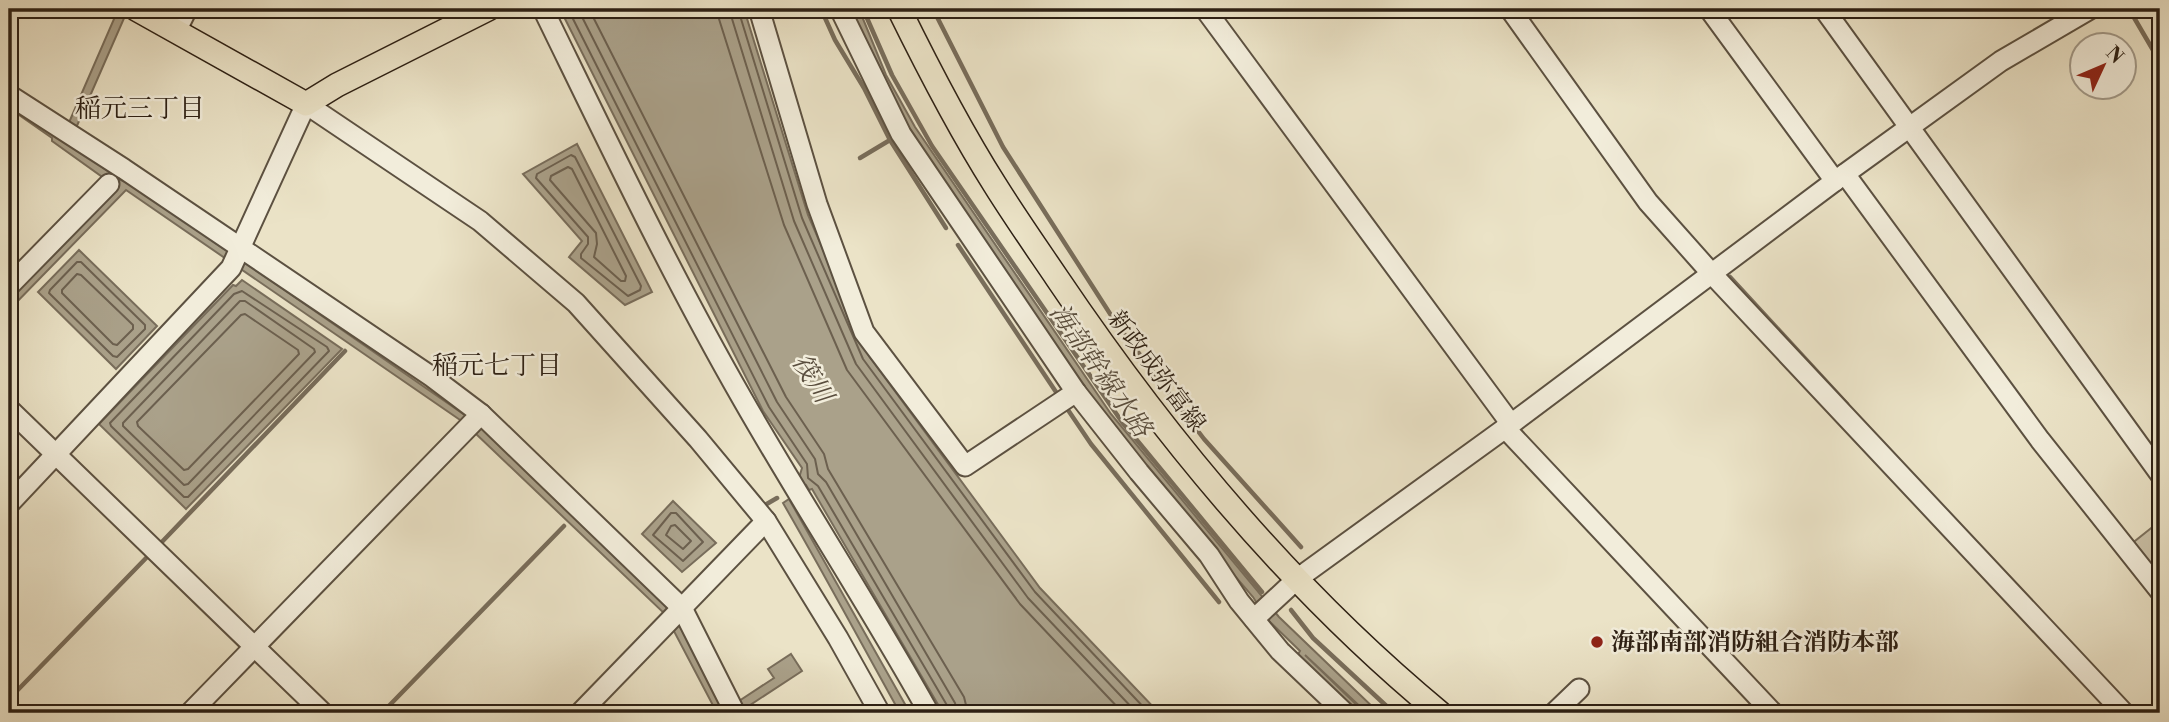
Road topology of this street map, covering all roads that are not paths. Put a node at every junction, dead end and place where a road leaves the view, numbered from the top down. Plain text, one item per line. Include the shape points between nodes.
1 (136, 9) edge
2 (187, 9) edge
3 (488, 9) edge
4 (543, 9) edge
5 (759, 9) edge
6 (840, 9) edge
7 (900, 9) edge
8 (1205, 9) edge
9 (1510, 9) edge
10 (1709, 9) edge
11 (1824, 9) edge
12 (2090, 9) edge
13 (176, 31) junction
14 (10, 97) edge
15 (306, 104) junction
16 (1910, 128) junction
17 (1840, 178) junction
18 (109, 184) dead end
19 (237, 256) junction
20 (1712, 274) junction
21 (9, 286) edge
22 (1076, 392) junction
23 (9, 409) edge
24 (475, 420) junction
25 (1508, 426) junction
26 (56, 455) junction
27 (2160, 474) edge
28 (9, 503) edge
29 (766, 521) junction
30 (1297, 579) junction
31 (2160, 591) edge
32 (1261, 612) junction
33 (676, 614) junction
34 (255, 646) junction
35 (1579, 689) dead end
36 (190, 713) edge
37 (323, 713) edge
38 (580, 713) edge
39 (735, 713) edge
40 (880, 713) edge
41 (929, 713) edge
42 (1345, 713) edge
43 (1440, 713) edge
44 (1554, 713) edge
45 (1773, 713) edge
46 (2124, 713) edge

1 - 13 main road
2 - 13 street
3 - 15 main road
4 - 41 street via 712,345
5 - 22 street via 817,204 864,332 965,466
6 - 22 street via 901,134
7 - 30 main road, 新政成弥富線 via 994,184 1093,331 1235,512
8 - 25 street
9 - 20 street via 1648,202
10 - 17 street
11 - 16 street
12 - 16 street via 2001,61
13 - 15 main road
14 - 19 street via 60,126
15 - 19 street
15 - 29 street via 480,221 566,294
16 - 17 street
16 - 27 street
17 - 20 street
17 - 31 street
18 - 21 street
19 - 24 street via 432,377
19 - 26 street
20 - 25 street
20 - 46 street
22 - 32 street via 1209,555 1239,601
23 - 26 street
24 - 33 street
24 - 34 street
25 - 30 street
25 - 45 street
26 - 28 street
26 - 34 street
29 - 33 street
29 - 40 street
30 - 32 street
30 - 43 main road, 新政成弥富線 via 1396,677
32 - 42 street via 1280,652
33 - 38 street
33 - 39 street
34 - 36 street
34 - 37 street
35 - 44 street

